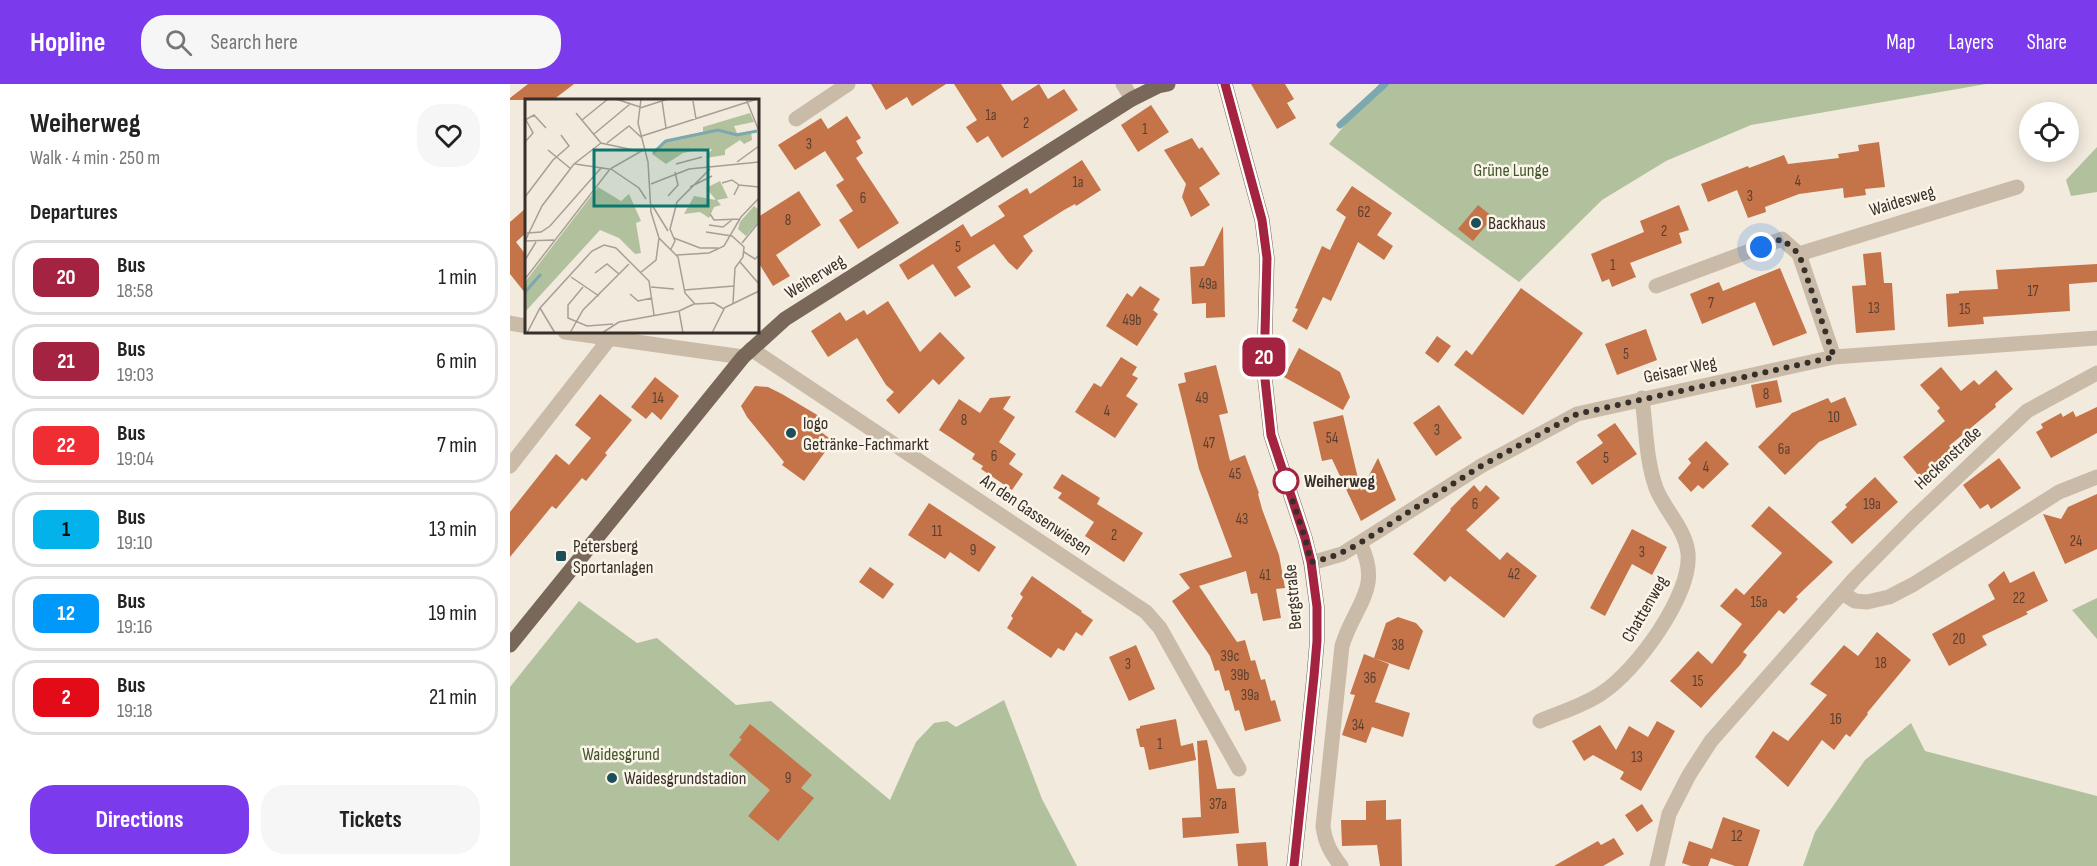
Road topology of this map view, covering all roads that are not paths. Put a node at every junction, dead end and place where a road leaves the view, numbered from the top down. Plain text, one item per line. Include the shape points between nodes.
1 (848, 84) edge
2 (1123, 84) edge
3 (1168, 84) edge
4 (1225, 84) edge
5 (1132, 99) junction
6 (796, 119) dead end
7 (2017, 187) dead end
8 (1799, 254) junction
9 (1656, 286) dead end
10 (510, 323) edge
11 (525, 326) edge
12 (572, 333) edge
13 (610, 338) junction
14 (2097, 338) edge
15 (747, 353) junction
16 (1834, 357) junction
17 (2097, 373) edge
18 (1642, 398) junction
19 (510, 466) edge
20 (2097, 477) edge
21 (1360, 543) junction
22 (1311, 562) junction
23 (1842, 593) junction
24 (510, 645) edge
25 (1540, 721) dead end
26 (1239, 769) dead end
27 (1294, 866) edge
28 (1341, 866) edge
29 (1658, 866) edge

1 - 6 street
2 - 5 street
3 - 5 main road, Weiherweg
4 - 22 main road, Bergstraße via 1262,220 1267,258 1264,379 1271,435
5 - 15 main road, Weiherweg via 785,319
7 - 8 street, Waidesweg
8 - 9 street via 1782,239
8 - 16 street
10 - 11 street
12 - 13 street
13 - 15 street
13 - 19 street
14 - 16 street, Geisaer Weg
15 - 24 main road, Weiherweg
15 - 26 street, An den Gassenwiesen via 1146,612 1160,628
16 - 18 street, Geisaer Weg
17 - 23 street, Heckenstraße via 2027,411
18 - 21 street, Geisaer Weg via 1577,414 1481,466
18 - 25 street, Chattenweg via 1650,468 1660,498 1685,540 1688,570 1665,621 1629,672 1594,698
20 - 23 street via 2059,492 1889,597 1866,602
21 - 22 street, Geisaer Weg via 1342,554
21 - 28 street via 1369,578 1364,600 1351,620 1342,646 1323,826 1329,850
22 - 27 main road, Bergstraße via 1317,641
23 - 29 street, Heckenstraße via 1711,741 1669,814

